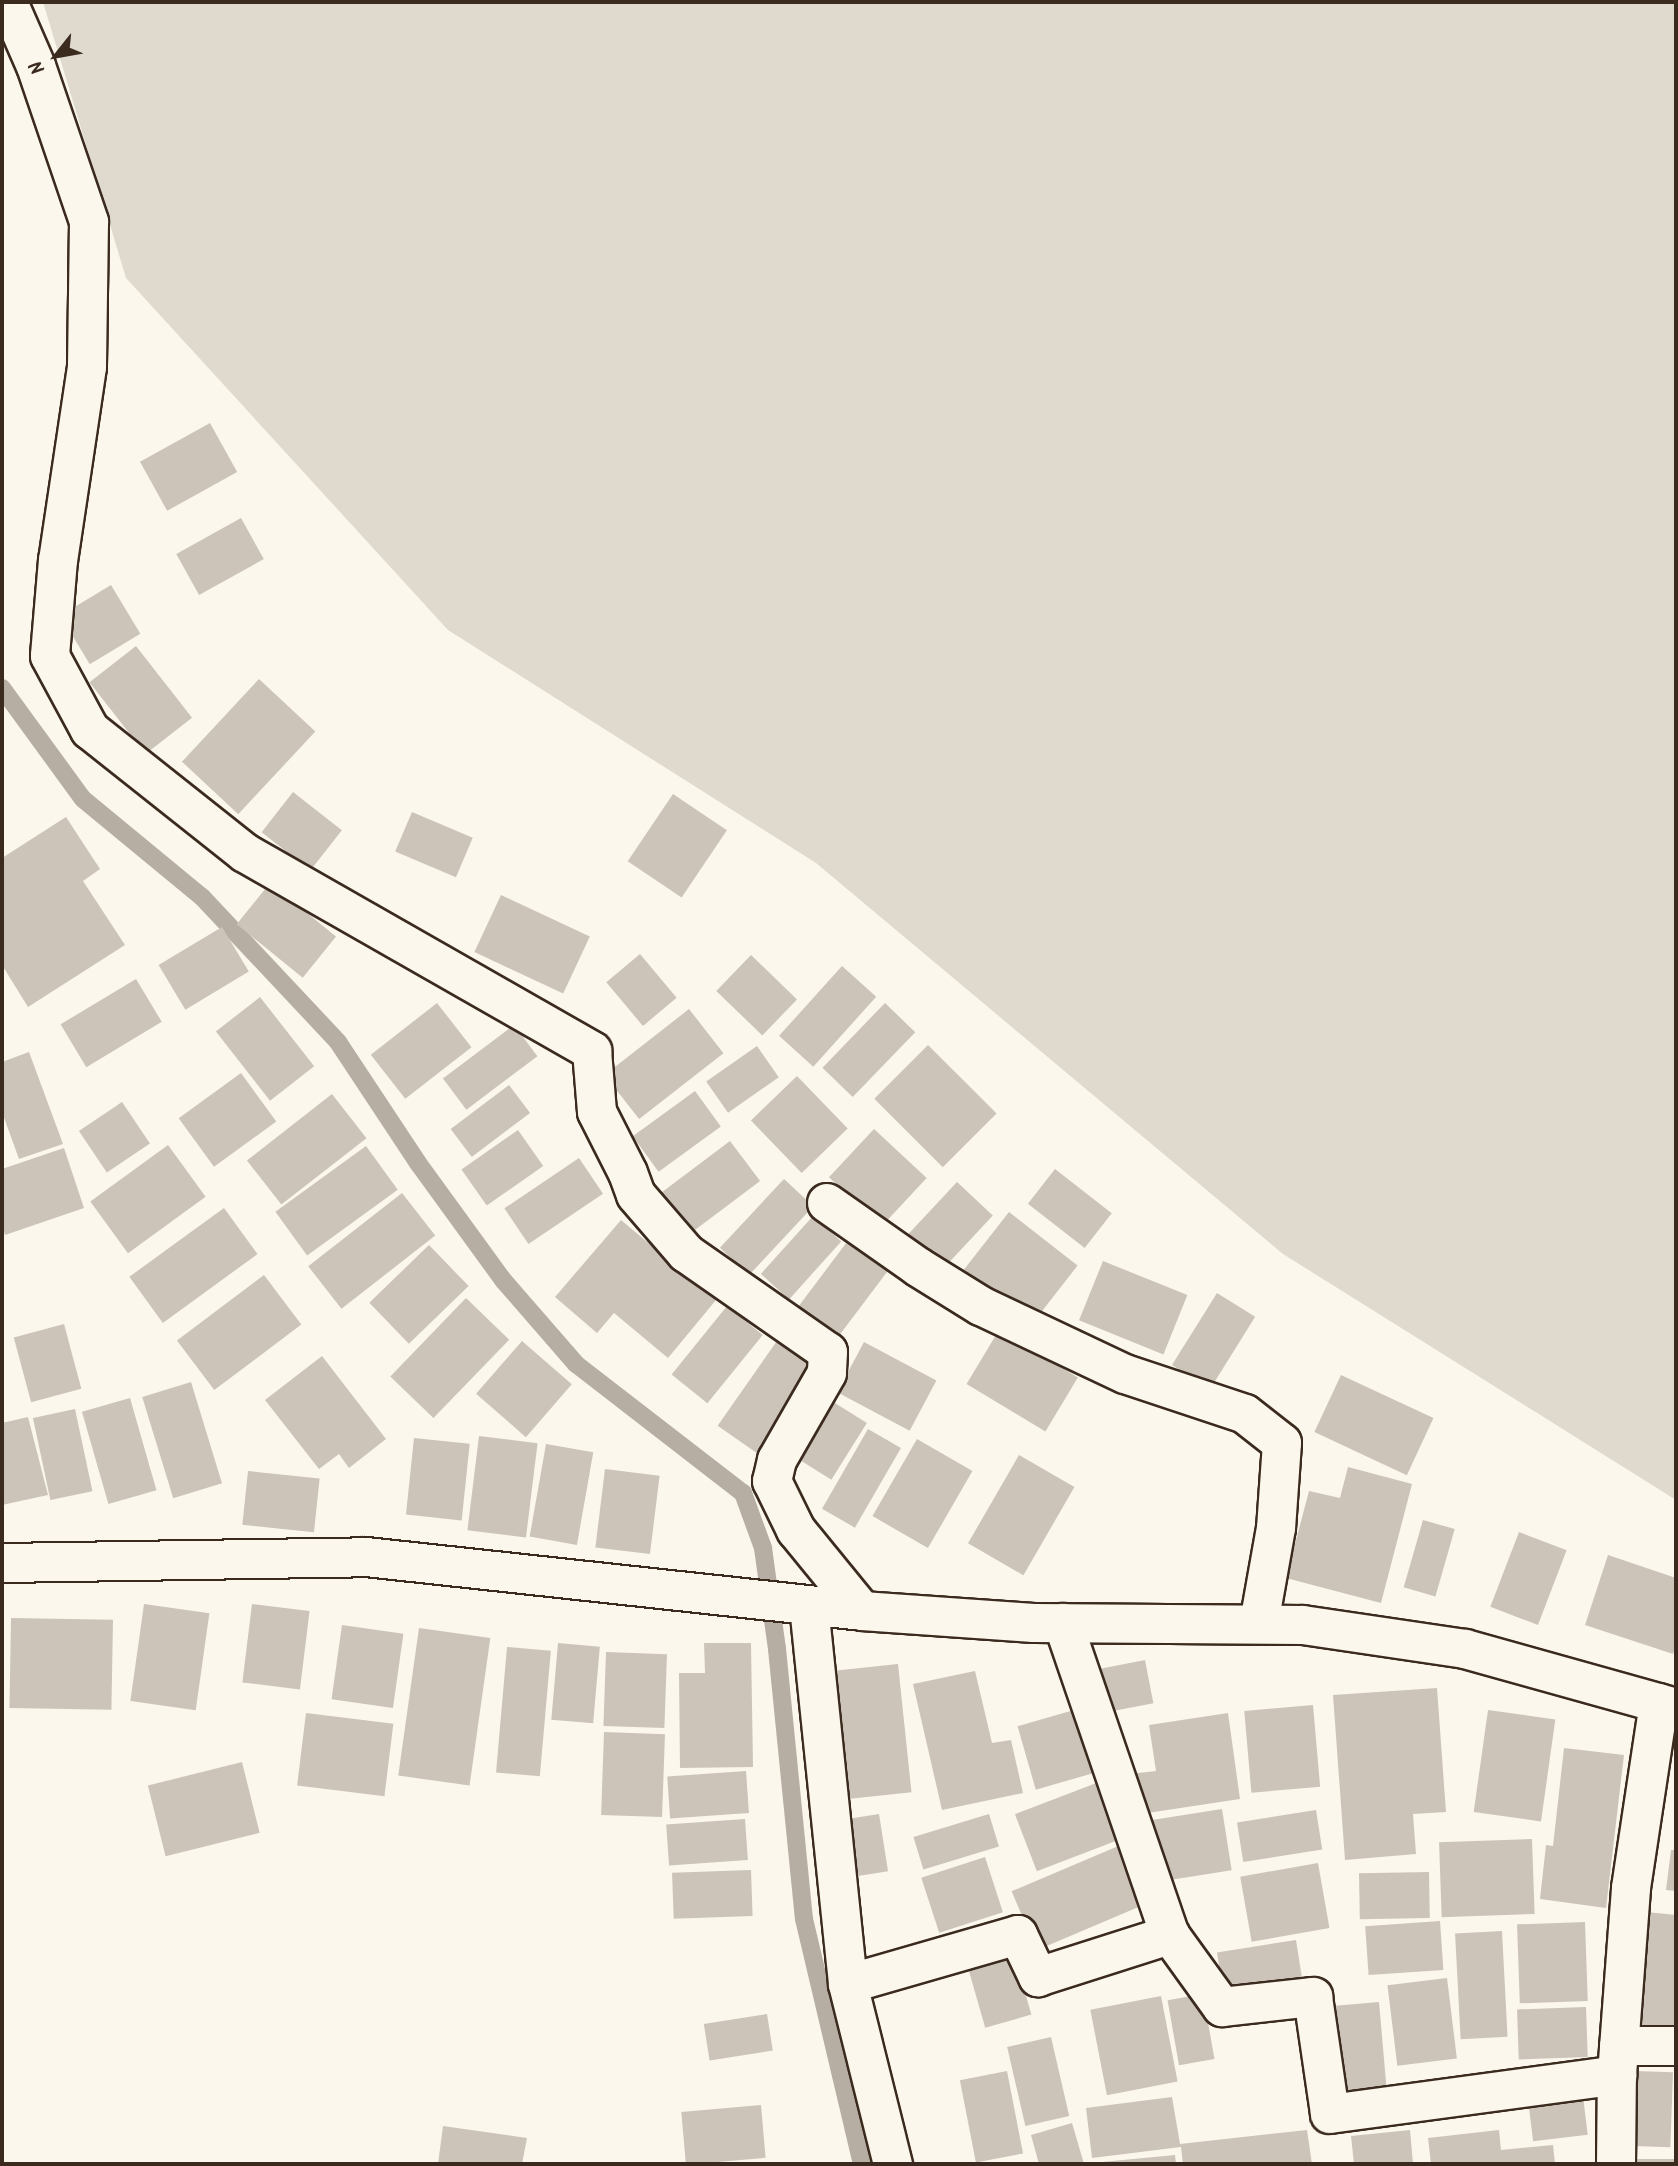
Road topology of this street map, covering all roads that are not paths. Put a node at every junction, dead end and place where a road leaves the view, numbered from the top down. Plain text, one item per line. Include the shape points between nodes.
1 (8, 2) edge
2 (827, 1203) dead end
3 (2, 1563) edge
4 (809, 1606) junction
5 (862, 1611) junction
6 (1063, 1623) junction
7 (1259, 1623) junction
8 (1668, 1706) edge
9 (1170, 1935) junction
10 (848, 1983) junction
11 (1676, 2046) edge
12 (1618, 2061) junction
13 (893, 2164) edge
14 (1616, 2164) edge

1 - 5 street via 36,66 89,222 87,367 58,560 50,656 90,730 245,853 592,1051 597,1112 636,1195 686,1253 828,1352 827,1373 777,1460 772,1481 796,1530
2 - 7 street via 981,1306 1125,1374 1245,1414 1282,1443 1276,1528
3 - 4 street via 366,1557
4 - 5 street
4 - 10 street
5 - 6 street
6 - 7 street
6 - 9 street
7 - 8 street via 1303,1625 1465,1649
8 - 12 street via 1632,1888
9 - 10 street via 1038,1977 1018,1935
9 - 12 street via 1222,2007 1313,1997 1330,2114
10 - 13 street
11 - 12 street
12 - 14 street

